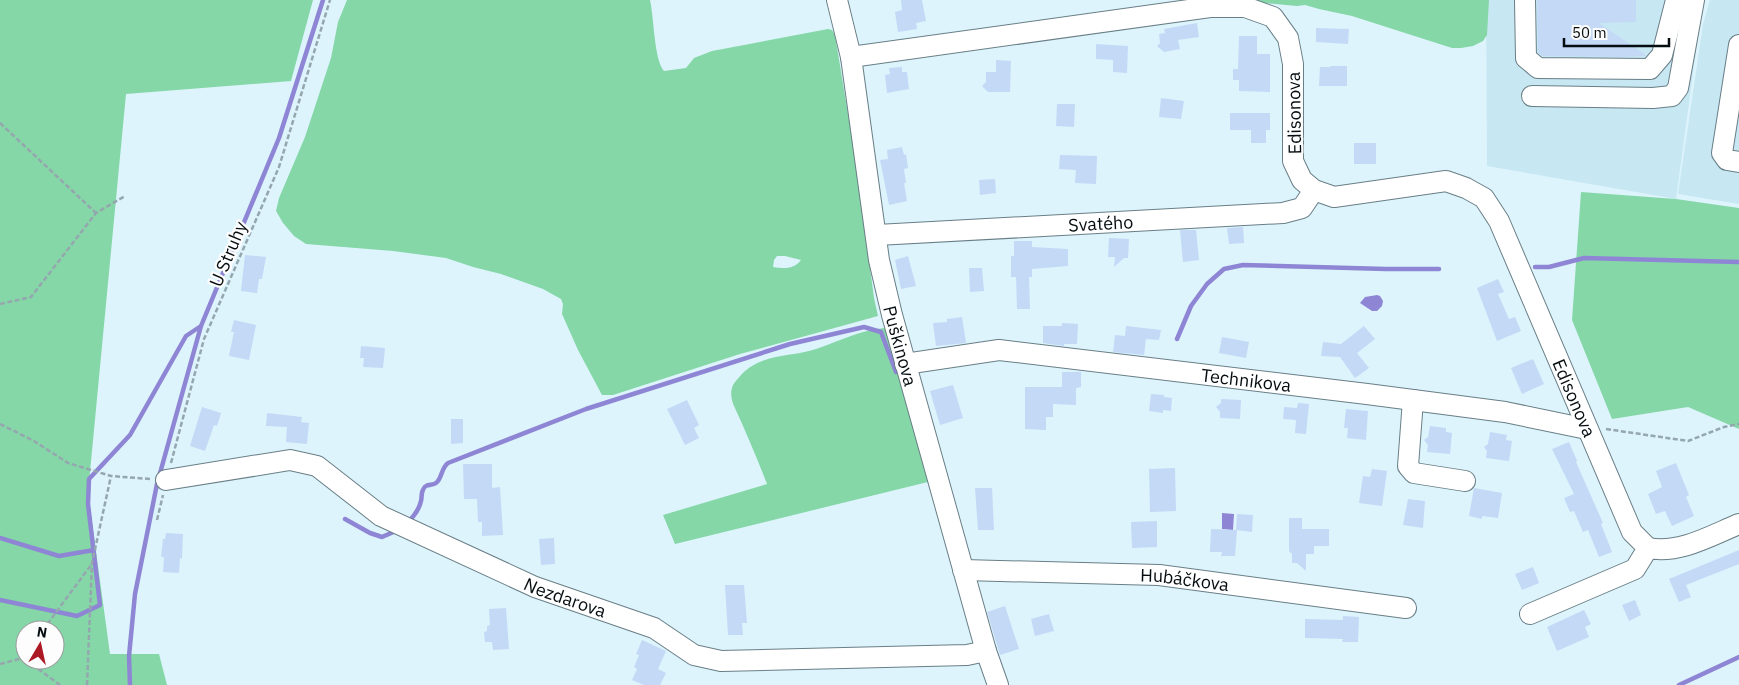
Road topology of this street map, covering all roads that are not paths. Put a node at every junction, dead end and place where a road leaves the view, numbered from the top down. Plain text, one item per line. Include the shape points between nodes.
1 (837, 0) edge
2 (1525, 0) edge
3 (1676, 0) edge
4 (1694, 0) edge
5 (1739, 44) edge
6 (851, 57) junction
7 (1532, 96) dead end
8 (1739, 162) edge
9 (1314, 190) junction
10 (877, 235) junction
11 (905, 364) junction
12 (1413, 400) junction
13 (1587, 429) junction
14 (166, 480) road end
15 (1465, 481) dead end
16 (1739, 524) edge
17 (1648, 548) junction
18 (963, 570) junction
19 (1406, 608) dead end
20 (1530, 614) dead end
21 (986, 651) junction
22 (998, 685) edge

1 - 6 street, Puškinova
2 - 3 street via 1526,58 1538,68 1650,69 1662,56
4 - 7 street via 1678,88 1672,96
5 - 8 street via 1722,153 1726,160
6 - 9 street, Edisonova via 1210,7 1245,7 1273,17 1288,38 1293,64 1293,161 1302,180
6 - 10 street, Puškinova
9 - 10 street, Svatého via 1302,208 1283,213
9 - 13 street, Edisonova via 1334,197 1446,181 1484,198 1499,221
10 - 11 street, Puškinova via 879,260
11 - 12 street, Technikova via 1000,350
11 - 18 street, Puškinova
12 - 13 street, Technikova via 1505,412
12 - 15 street via 1410,470
13 - 17 street, Edisonova via 1632,532
14 - 21 street, Nezdarova via 290,460 317,466 381,516 535,587 654,628 694,656 721,661 957,655
16 - 17 street via 1680,548
17 - 20 street via 1635,569
18 - 19 street, Hubáčkova via 1159,575
18 - 21 street, Puškinova
21 - 22 street, Puškinova

